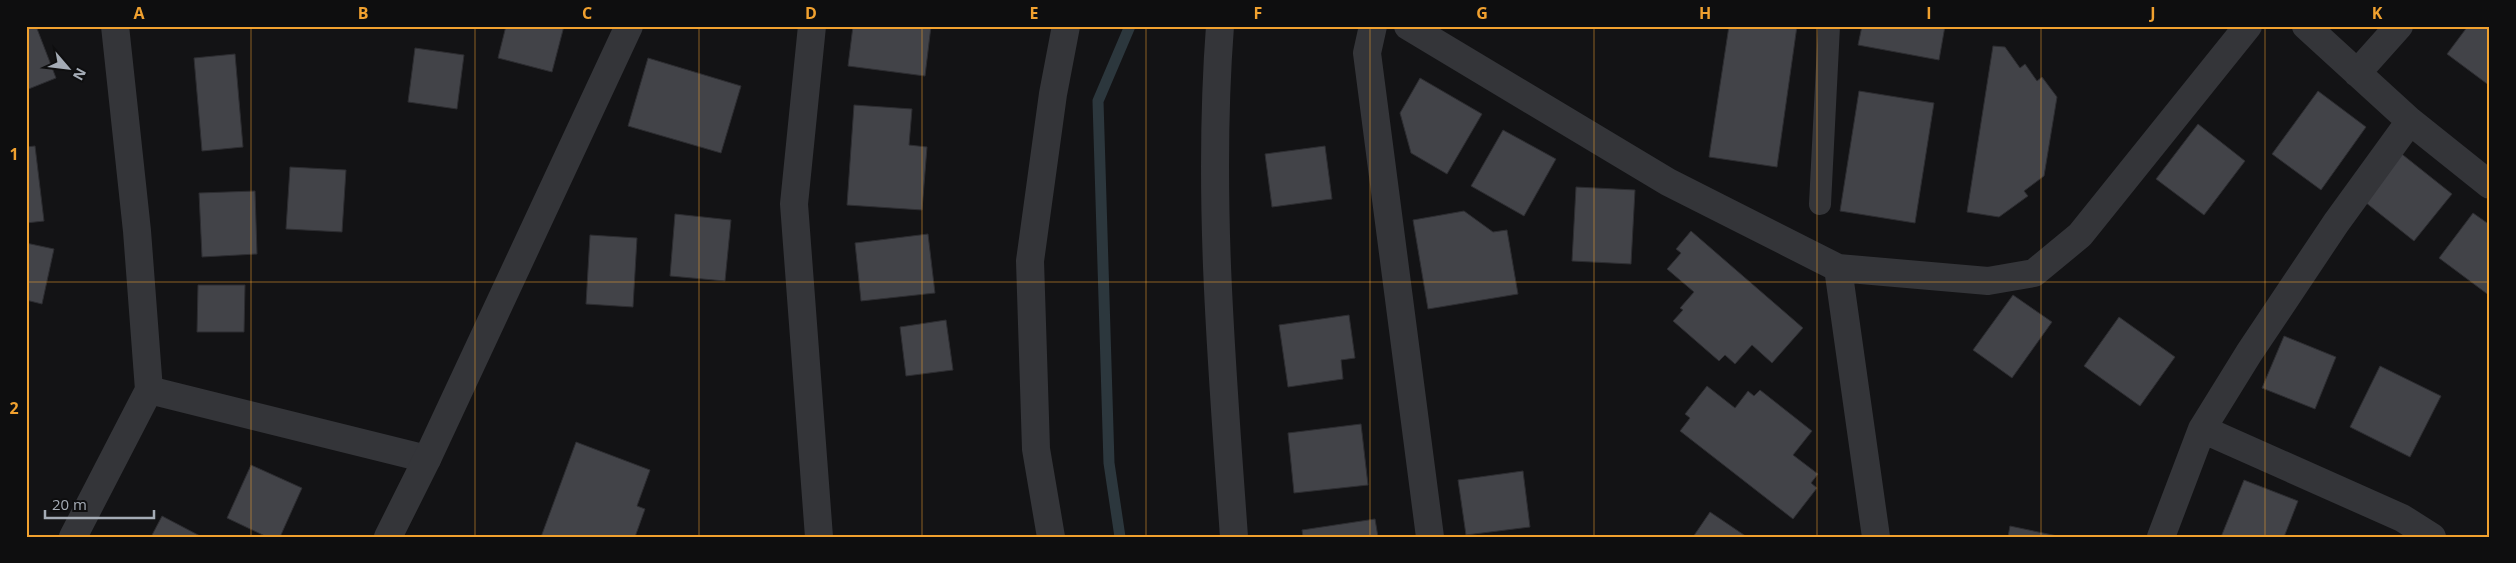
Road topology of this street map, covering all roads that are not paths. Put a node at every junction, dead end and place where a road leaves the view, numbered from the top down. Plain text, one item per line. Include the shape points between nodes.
1 (115, 26) edge
2 (629, 26) edge
3 (812, 26) edge
4 (1066, 26) edge
5 (1220, 26) edge
6 (1373, 26) edge
7 (1408, 26) edge
8 (1829, 26) edge
9 (2248, 26) edge
10 (2306, 26) edge
11 (2399, 26) edge
12 (2358, 73) junction
13 (2410, 121) junction
14 (2490, 184) edge
15 (1820, 204) dead end
16 (1838, 268) junction
17 (149, 390) junction
18 (2202, 429) junction
19 (427, 459) junction
20 (73, 537) edge
21 (388, 537) edge
22 (819, 537) edge
23 (1051, 537) edge
24 (1234, 537) edge
25 (1430, 537) edge
26 (1876, 537) edge
27 (2161, 537) edge
28 (2432, 537) edge

1 - 17 street via 137,231
2 - 19 street
3 - 22 street via 794,204
4 - 23 street via 1053,94 1030,262 1036,450
5 - 24 street via 1214,127 1221,349
6 - 25 street via 1368,53
7 - 16 street via 1668,182
8 - 15 lane
9 - 16 street via 2080,235 2034,273 1988,281
10 - 12 street
11 - 12 street
12 - 13 street
13 - 14 street
13 - 18 street via 2336,223
16 - 26 street
17 - 19 street
17 - 20 street
18 - 27 street
18 - 28 street via 2402,518
19 - 21 street

